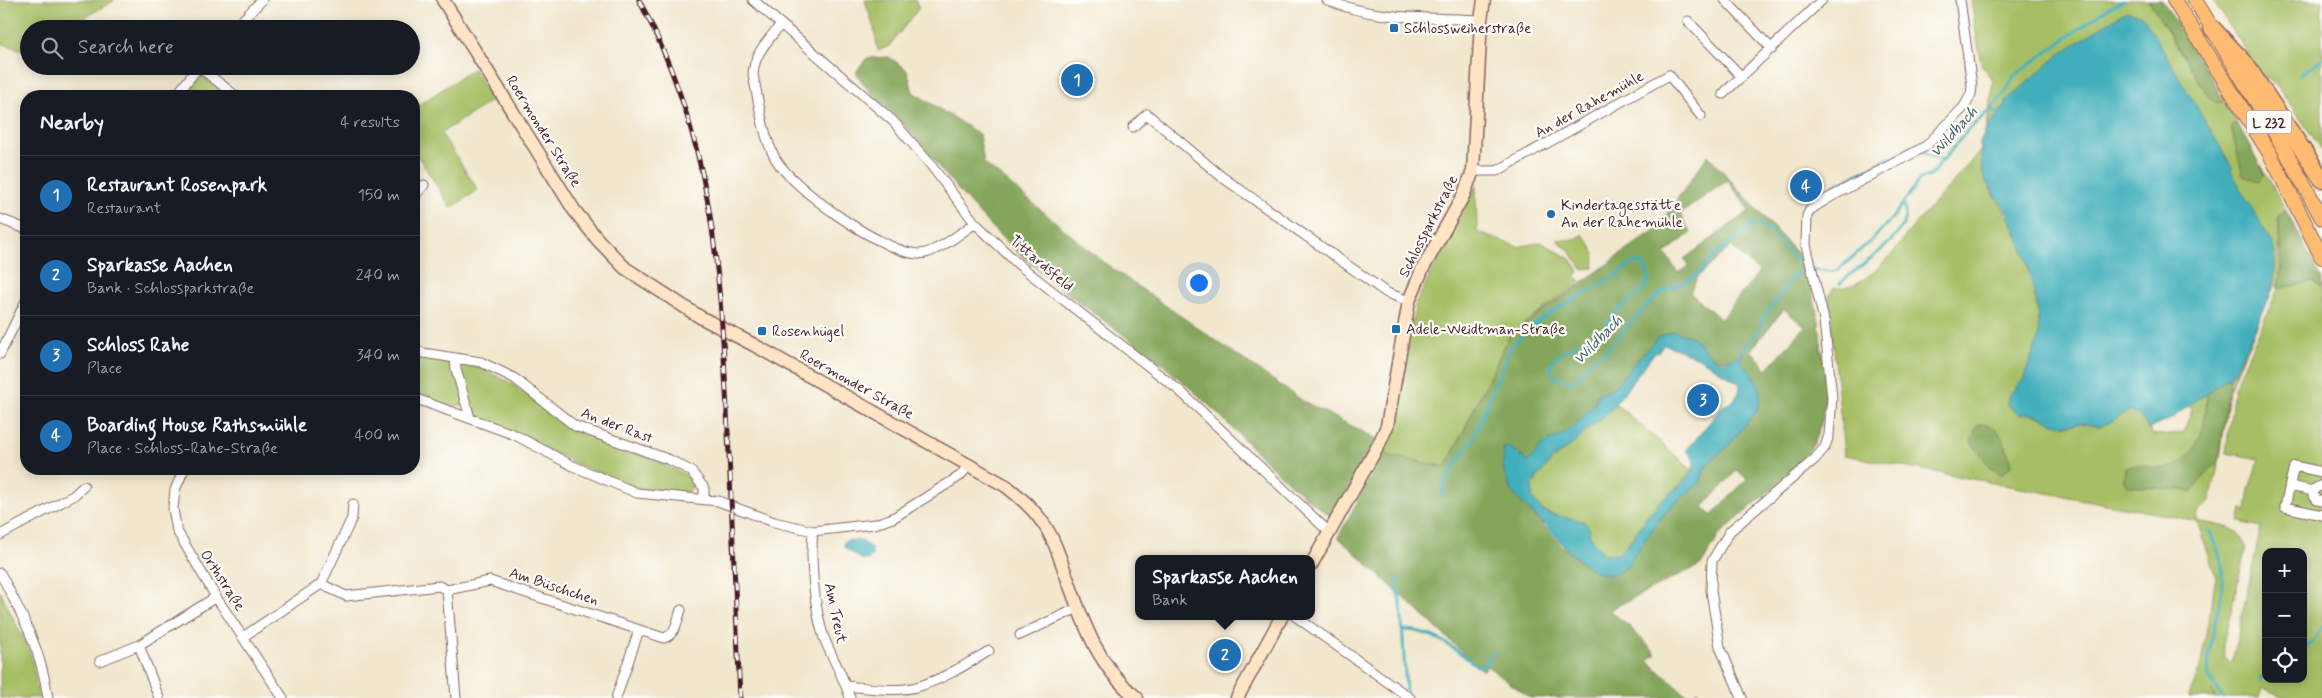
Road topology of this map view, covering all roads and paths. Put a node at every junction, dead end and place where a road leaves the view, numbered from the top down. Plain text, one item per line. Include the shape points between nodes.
1 (262, 0) edge
2 (443, 0) edge
3 (753, 0) edge
4 (1327, 0) edge
5 (1484, 0) edge
6 (1725, 0) edge
7 (1822, 0) edge
8 (1960, 0) edge
9 (2174, 0) edge
10 (2194, 0) edge
11 (243, 20) edge
12 (1481, 20) junction
13 (1688, 21) dead end
14 (781, 24) junction
15 (2212, 28) junction
16 (1772, 49) junction
17 (193, 75) edge
18 (209, 75) edge
19 (1742, 77) junction
20 (181, 90) edge
21 (228, 90) edge
22 (1723, 94) dead end
23 (1701, 116) dead end
24 (1133, 127) dead end
25 (1473, 171) junction
26 (2322, 179) edge
27 (424, 185) dead end
28 (420, 190) edge
29 (2322, 218) edge
30 (0, 220) edge
31 (975, 223) junction
32 (20, 227) edge
33 (2322, 256) edge
34 (1409, 301) junction
35 (20, 313) edge
36 (420, 350) edge
37 (0, 354) edge
38 (455, 358) junction
39 (420, 400) edge
40 (470, 418) junction
41 (969, 465) junction
42 (2322, 472) edge
43 (181, 475) edge
44 (2322, 485) edge
45 (84, 486) dead end
46 (2290, 486) junction
47 (2313, 491) junction
48 (704, 500) junction
49 (2322, 501) edge
50 (353, 504) dead end
51 (2322, 515) edge
52 (813, 531) junction
53 (1330, 532) junction
54 (0, 535) edge
55 (1315, 558) edge
56 (0, 573) edge
57 (322, 584) junction
58 (447, 590) junction
59 (216, 598) junction
60 (1078, 608) junction
61 (681, 610) dead end
62 (1280, 620) edge
63 (1301, 620) edge
64 (639, 630) junction
65 (1020, 635) dead end
66 (243, 637) junction
67 (139, 645) junction
68 (989, 651) dead end
69 (100, 661) dead end
70 (846, 686) junction
71 (48, 698) edge
72 (159, 698) edge
73 (283, 698) edge
74 (456, 698) edge
75 (616, 698) edge
76 (850, 698) edge
77 (1137, 698) edge
78 (1237, 698) edge
79 (1410, 698) edge
80 (1742, 698) edge

1 - 11 street
2 - 41 main road, Roermonder Straße via 574,210 625,268 700,317
3 - 14 street, Tittardsfeld
4 - 12 street via 1362,12
5 - 12 main road, Schlossparkstraße
6 - 16 street
7 - 16 street
8 - 80 street via 1972,86 1964,107 1922,149 1810,210 1807,216 1806,238 1824,320 1831,418 1826,447 1730,531 1712,560 1712,591 1720,647
9 - 33 main road, L 232 via 2269,152
10 - 15 main road, L 232
12 - 25 main road, Schlossparkstraße
13 - 19 street
14 - 31 street, Tittardsfeld via 893,121
14 - 31 street via 758,53 753,75 767,137 779,166 787,176 844,220 912,254 929,252
15 - 26 highway via 2241,58
15 - 29 main road, L 232 via 2282,143
16 - 19 street
17 - 20 street
18 - 21 street
19 - 22 street
23 - 25 street, An der Rahemühle via 1669,75 1497,171
24 - 34 street via 1147,114 1251,199 1387,293
25 - 34 main road, Schlossparkstraße
27 - 28 street
30 - 32 street
31 - 53 street, Tittardsfeld via 1023,269 1180,391
34 - 53 main road, Schlossparkstraße via 1387,426
35 - 37 street
36 - 38 street, An der Rast
38 - 40 street
38 - 48 street, An der Rast via 481,362 514,378 575,426 670,460 690,471 704,488
39 - 40 street
40 - 48 street via 515,435 573,466 637,493
41 - 52 street via 960,476 893,518 875,524
41 - 60 main road, Roermonder Straße via 1006,486 1032,508 1059,554
42 - 46 street via 2294,466
43 - 59 street, Orthstraße via 175,490 173,510 176,531
44 - 47 street
45 - 54 street via 73,496
46 - 47 street
46 - 51 street via 2285,507
47 - 49 street via 2314,498
48 - 52 street via 718,501 774,522
50 - 57 street via 352,518
52 - 70 street, Am Treut via 818,608 824,637
53 - 55 main road, Schlossparkstraße
56 - 71 street via 41,658
57 - 58 street, Am Büschchen via 346,596 439,586
57 - 66 street
58 - 64 street, Am Büschchen via 490,581
58 - 74 street
59 - 66 street, Orthstraße
59 - 67 street
60 - 65 street
60 - 77 main road, Roermonder Straße via 1103,662
61 - 64 street, Am Büschchen via 671,636 664,638
62 - 78 main road
63 - 79 street
64 - 75 street
66 - 73 street, Orthstraße
67 - 69 street
67 - 72 street
68 - 70 street via 954,672 918,686 883,689
70 - 76 street, Am Treut

